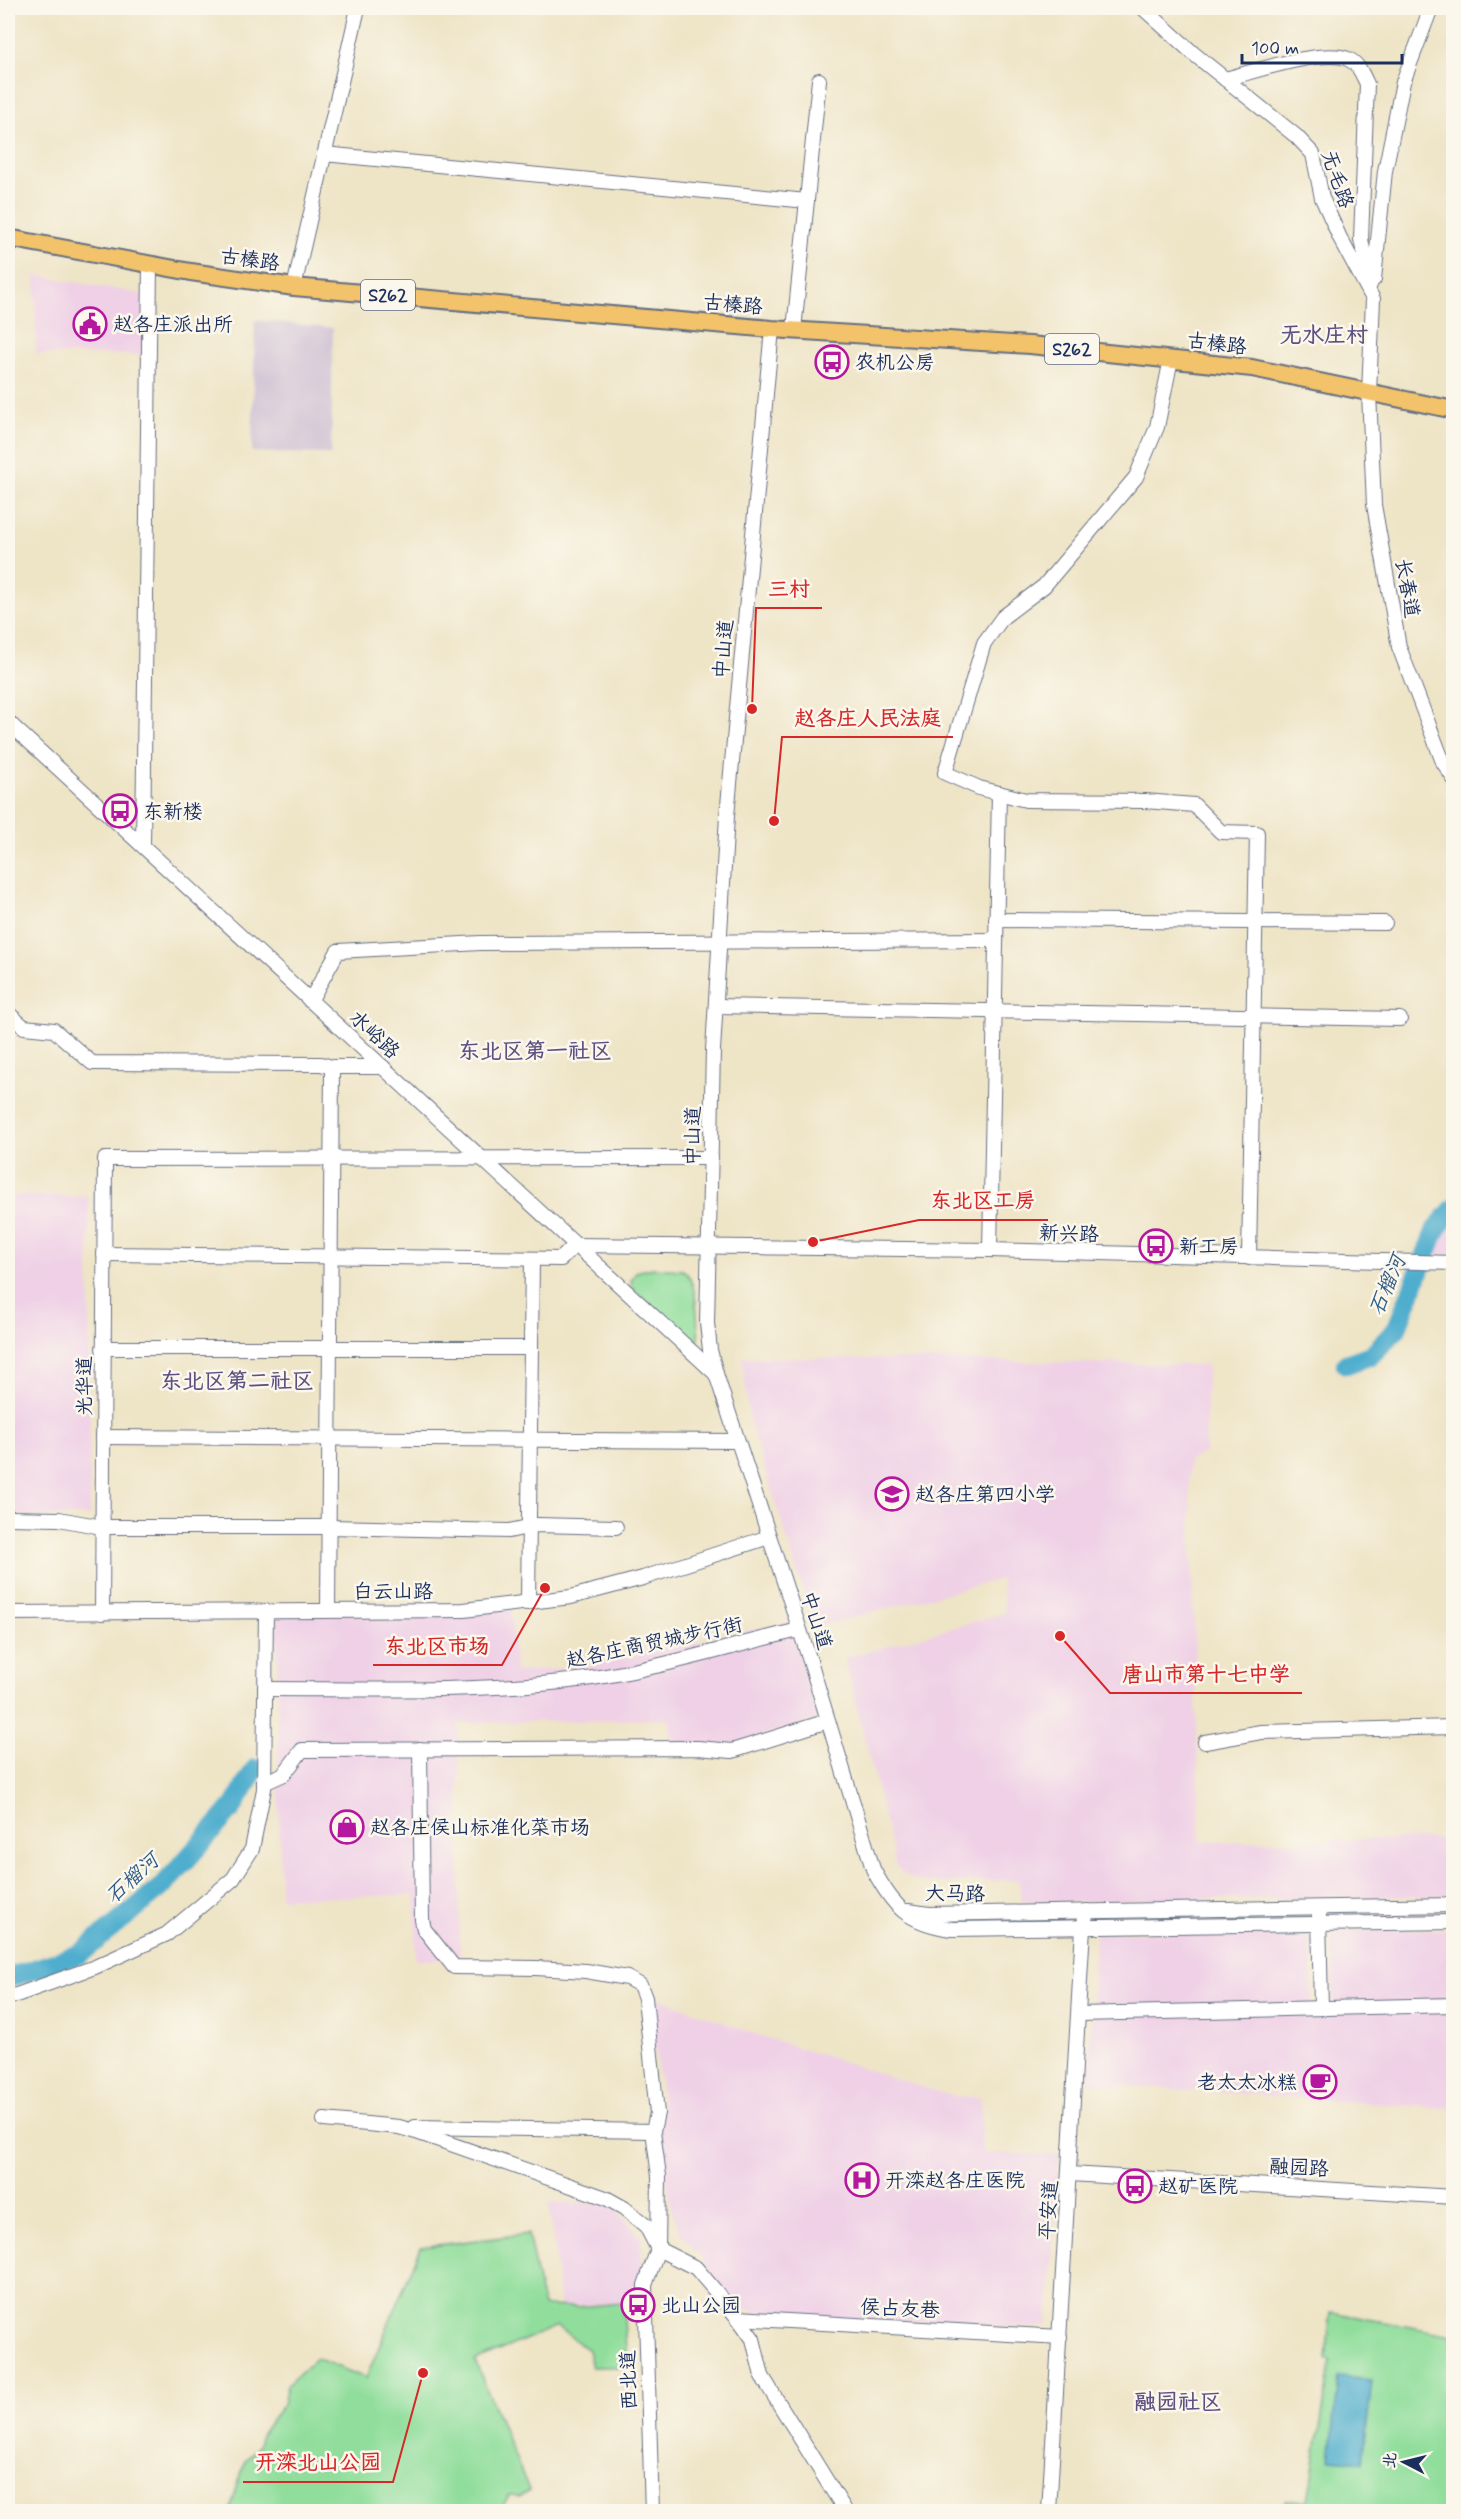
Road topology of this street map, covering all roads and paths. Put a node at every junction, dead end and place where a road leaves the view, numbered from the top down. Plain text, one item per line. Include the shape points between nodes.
1 (358, 8) edge
2 (1143, 8) edge
3 (1431, 8) edge
4 (819, 80) dead end
5 (1225, 80) junction
6 (324, 154) junction
7 (807, 201) junction
8 (8, 238) edge
9 (150, 265) junction
10 (294, 287) junction
11 (1373, 299) junction
12 (772, 329) junction
13 (794, 330) junction
14 (1171, 359) junction
15 (1369, 393) junction
16 (1454, 410) edge
17 (8, 722) edge
18 (1454, 779) edge
19 (999, 793) junction
20 (142, 846) junction
21 (996, 920) junction
22 (1255, 922) junction
23 (1385, 923) dead end
24 (996, 940) junction
25 (720, 941) junction
26 (310, 1000) junction
27 (716, 1006) junction
28 (995, 1011) junction
29 (8, 1013) edge
30 (1253, 1016) junction
31 (1400, 1019) dead end
32 (332, 1066) junction
33 (383, 1067) junction
34 (481, 1158) junction
35 (711, 1158) junction
36 (331, 1159) junction
37 (575, 1245) junction
38 (710, 1245) junction
39 (990, 1250) junction
40 (104, 1254) junction
41 (330, 1257) junction
42 (1249, 1258) junction
43 (532, 1259) junction
44 (1454, 1263) edge
45 (103, 1348) junction
46 (330, 1348) junction
47 (531, 1348) junction
48 (716, 1374) junction
49 (103, 1437) junction
50 (329, 1439) junction
51 (530, 1440) junction
52 (737, 1442) junction
53 (8, 1518) edge
54 (102, 1527) junction
55 (329, 1527) junction
56 (529, 1527) junction
57 (616, 1527) dead end
58 (769, 1537) junction
59 (528, 1603) junction
60 (328, 1610) junction
61 (266, 1611) junction
62 (102, 1612) junction
63 (8, 1613) edge
64 (799, 1630) junction
65 (265, 1689) junction
66 (828, 1721) junction
67 (1454, 1727) edge
68 (1205, 1742) dead end
69 (420, 1749) junction
70 (264, 1783) junction
71 (1454, 1905) edge
72 (1319, 1907) junction
73 (903, 1910) junction
74 (1087, 1911) junction
75 (1454, 1922) edge
76 (1319, 1924) junction
77 (1083, 1928) junction
78 (8, 1998) edge
79 (1454, 2005) edge
80 (1321, 2008) junction
81 (1079, 2014) junction
82 (324, 2120) dead end
83 (399, 2127) junction
84 (653, 2131) junction
85 (1070, 2174) junction
86 (1454, 2197) edge
87 (658, 2249) junction
88 (738, 2318) junction
89 (1060, 2337) junction
90 (652, 2511) edge
91 (846, 2511) edge
92 (1049, 2511) edge

1 - 6 street
2 - 5 street, 无毛路
3 - 11 street via 1403,82 1385,171
4 - 7 street
5 - 11 street, 无毛路 via 1313,154 1322,198
5 - 11 street via 1332,55 1348,59 1358,67 1367,84 1361,239
6 - 7 street
6 - 10 street
7 - 13 street
8 - 9 main road, 古榛路 / S262
9 - 10 main road, 古榛路 / S262
9 - 20 street
10 - 12 main road, 古榛路 / S262
11 - 15 street
12 - 13 main road, 古榛路 / S262
12 - 25 street, 中山道 via 727,816
13 - 14 main road, 古榛路 / S262 via 1030,345
14 - 15 main road, 古榛路 / S262 via 1252,369
14 - 19 street via 1156,427 1136,477 1044,586 1003,617 984,643 945,773
15 - 16 main road, 古榛路 / S262
15 - 18 street, 长春道 via 1374,505 1399,646 1443,762
17 - 20 street, 水峪路
19 - 21 street
19 - 22 street via 1026,800 1194,805 1221,832 1257,833
20 - 26 street, 水峪路
21 - 22 street
21 - 24 street
22 - 23 street
22 - 30 street
24 - 25 street
24 - 28 street
25 - 26 street via 480,944 339,951
25 - 27 street, 中山道
26 - 33 street, 水峪路
27 - 28 street
27 - 35 street, 中山道
28 - 30 street
28 - 39 street
29 - 32 street via 24,1027 54,1030 92,1063
30 - 31 street
30 - 42 street
32 - 33 street
32 - 36 street
33 - 34 street, 水峪路
34 - 35 street
34 - 36 street
34 - 37 street, 水峪路
35 - 38 street, 中山道
36 - 40 street, 光华道 via 105,1159
36 - 41 street
37 - 38 street, 新兴路
37 - 43 street via 561,1259
37 - 48 street, 水峪路
38 - 39 street, 新兴路
38 - 48 street, 中山道 via 707,1323
39 - 42 street, 新兴路
40 - 41 street
40 - 45 street, 光华道
41 - 43 street
41 - 46 street
42 - 44 street, 新兴路
43 - 47 street
45 - 46 street
45 - 49 street, 光华道
46 - 47 street
46 - 50 street
47 - 51 street
48 - 52 street, 中山道
49 - 50 street
49 - 54 street, 光华道
50 - 51 street
50 - 55 street
51 - 52 street
51 - 56 street
52 - 58 street, 中山道
53 - 54 street via 59,1519
54 - 55 street
54 - 62 street, 光华道
55 - 56 street via 509,1531
55 - 60 street
56 - 57 street
56 - 59 street
58 - 59 street, 白云山路 via 643,1578 571,1597
58 - 64 street, 中山道
59 - 60 street, 白云山路 via 464,1610
60 - 61 street, 白云山路
61 - 62 street, 白云山路
61 - 65 street
62 - 63 street, 白云山路
64 - 65 street, 赵各庄商贸城步行街 via 578,1680 441,1690
64 - 66 street, 中山道
65 - 70 street
66 - 69 street via 732,1750
66 - 73 street, 中山道 via 873,1869 888,1897
67 - 68 street via 1261,1732
69 - 70 street via 302,1750 284,1774
69 - 84 street, 西北道 via 424,1929 454,1967 586,1971 627,1978 640,1985 645,1998 657,2113
70 - 78 street via 252,1849 233,1879 167,1934 95,1967
71 - 72 street, 大马路
72 - 74 street, 大马路
72 - 76 street
73 - 74 street, 大马路 via 928,1914
73 - 77 street, 大马路 via 933,1926 952,1929
74 - 77 street, 平安道
75 - 76 street, 大马路
76 - 77 street, 大马路
76 - 80 street
77 - 81 street, 平安道
79 - 80 street
80 - 81 street
81 - 85 street, 平安道
82 - 83 street
83 - 84 street
83 - 87 street via 606,2198 646,2226
84 - 87 street, 西北道 via 659,2176
85 - 86 street, 融园路
85 - 89 street, 平安道
87 - 88 street via 696,2268
87 - 90 street, 西北道 via 645,2285
88 - 89 street, 侯占友巷
88 - 91 street via 753,2339 762,2376
89 - 92 street, 平安道

